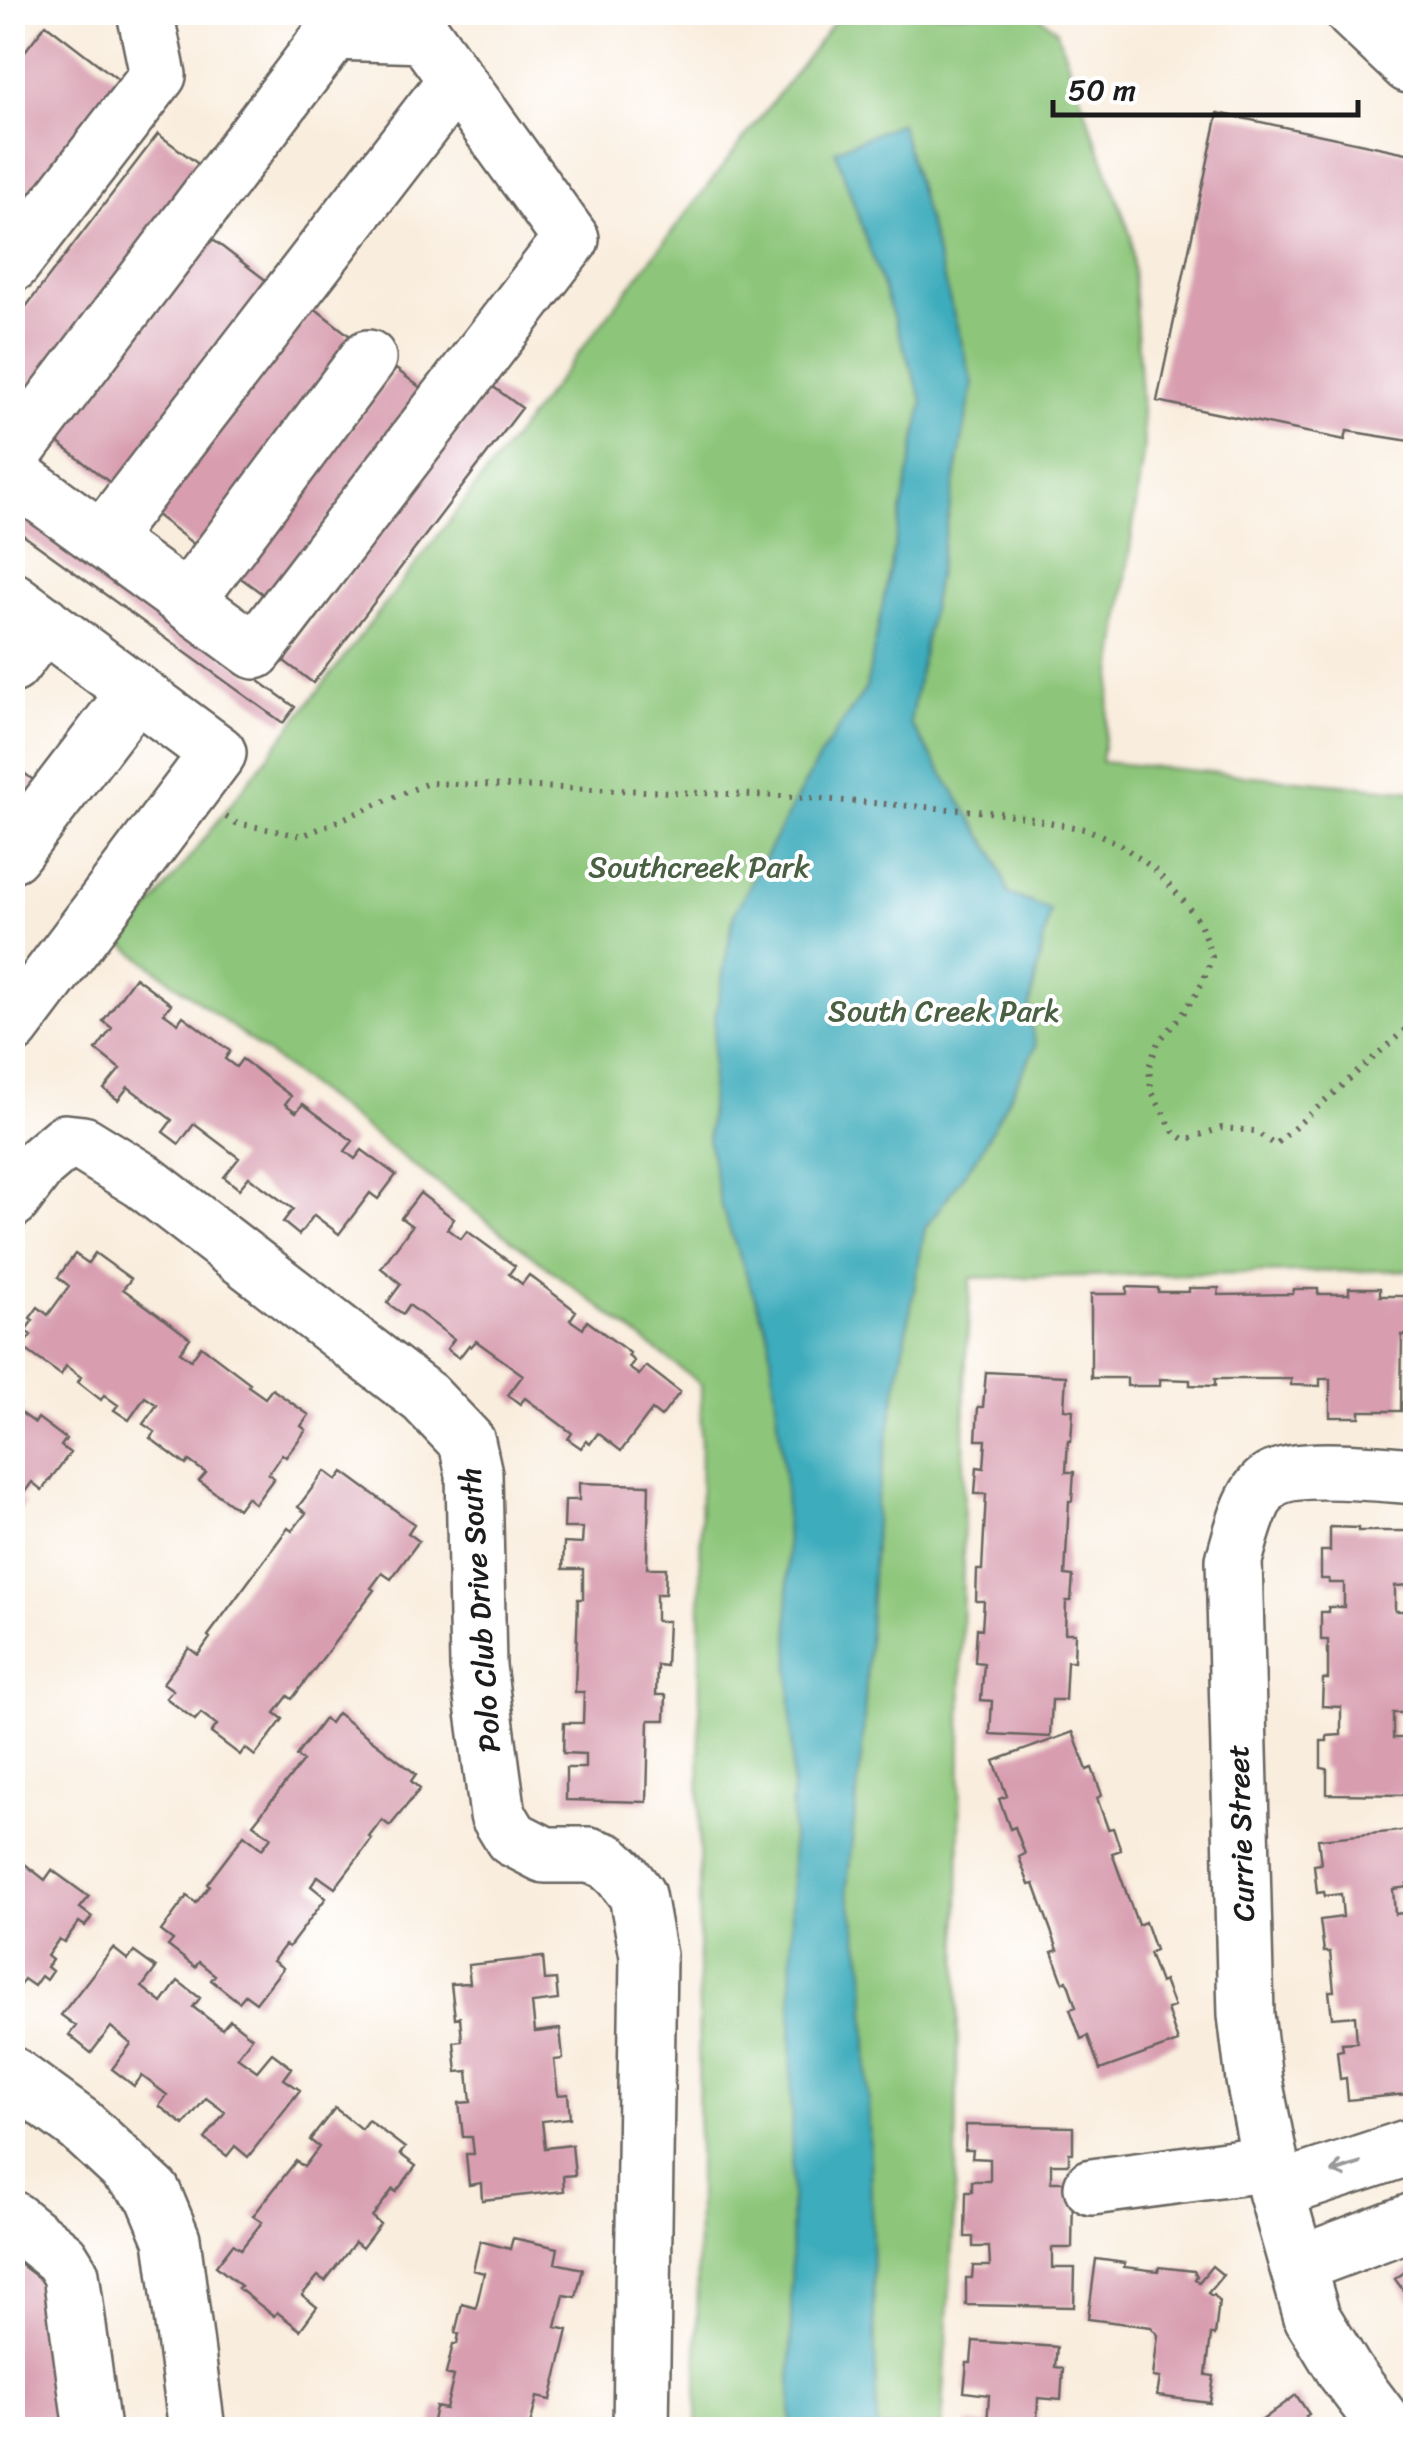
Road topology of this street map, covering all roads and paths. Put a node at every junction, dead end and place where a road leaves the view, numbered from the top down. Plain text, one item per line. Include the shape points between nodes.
1 (145, 12) edge
2 (1353, 12) edge
3 (1416, 66) edge
4 (456, 80) junction
5 (12, 264) edge
6 (368, 358) dead end
7 (12, 456) edge
8 (12, 474) edge
9 (102, 539) junction
10 (186, 601) junction
11 (23, 630) edge
12 (136, 692) junction
13 (188, 794) junction
14 (12, 854) edge
15 (1416, 1020) edge
16 (12, 1028) edge
17 (12, 1200) edge
18 (1416, 1476) edge
19 (12, 2074) edge
20 (1416, 2145) edge
21 (1273, 2177) junction
22 (1092, 2187) dead end
23 (12, 2219) edge
24 (1416, 2220) edge
25 (1297, 2265) junction
26 (92, 2430) edge
27 (197, 2430) edge
28 (640, 2430) edge
29 (1389, 2430) edge

1 - 5 street via 158,75
2 - 3 street
4 - 7 street via 424,35 334,32
4 - 9 street
4 - 10 street via 571,239 256,651
6 - 10 street
8 - 9 street
9 - 10 street
11 - 12 street
12 - 13 street via 218,753
12 - 14 street
13 - 15 path via 236,823 302,836 428,783 781,796 1002,814 1089,830 1154,868 1200,924 1212,958 1183,1014 1158,1042 1150,1067 1152,1090 1173,1131 1185,1140 1221,1128 1256,1131 1275,1145
13 - 16 street
17 - 28 street, Polo Club Drive South via 66,1142 83,1144 142,1181 425,1398 466,1442 474,1474 478,1667 498,1815 512,1838 545,1855 588,1856 621,1874 637,1895 648,1956
18 - 21 street, Currie Street via 1341,1471 1268,1482 1252,1504 1234,1560 1246,2016
19 - 27 street via 154,2193 172,2238
20 -> 21 street
21 - 22 street
21 - 25 street
23 - 26 street via 71,2274
24 - 25 street
25 - 29 street via 1312,2316

